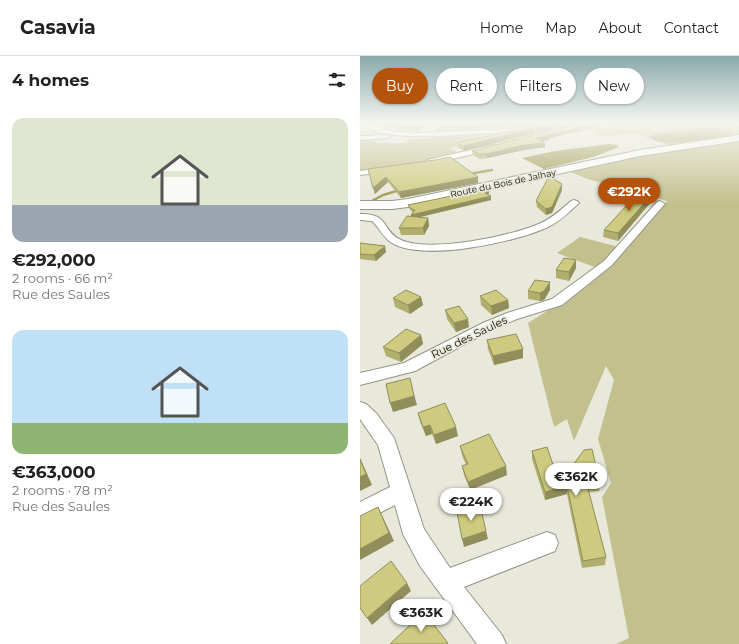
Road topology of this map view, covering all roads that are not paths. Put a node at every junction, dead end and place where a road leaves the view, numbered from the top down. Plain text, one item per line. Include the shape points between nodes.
1 (481, 149) edge
2 (663, 149) edge
3 (421, 164) edge
4 (395, 168) edge
5 (360, 173) edge
6 (574, 203) dead end
7 (660, 204) dead end
8 (361, 210) edge
9 (360, 379) edge
10 (360, 409) edge
11 (401, 491) junction
12 (360, 513) edge
13 (547, 543) dead end
14 (445, 582) junction
15 (493, 644) edge

1 - 3 street
2 - 8 main road, Route du Bois de Jalhay via 425,200
4 - 5 street
6 - 8 street via 543,226 510,236 459,246 438,247 406,245 394,240 379,222
7 - 9 street, Rue des Saules via 608,263 557,302 488,326 409,367
10 - 11 street via 370,418 387,443
11 - 12 street
11 - 14 street via 414,534
13 - 14 street
14 - 15 street

